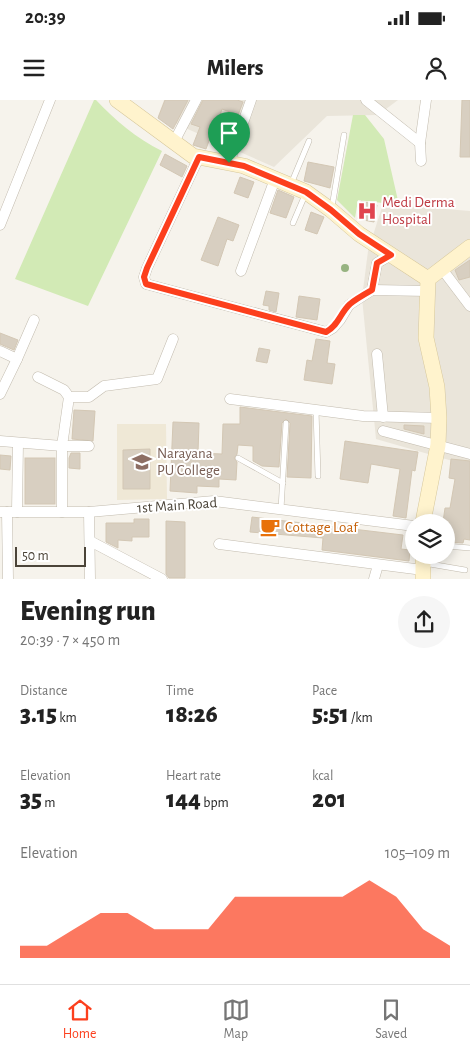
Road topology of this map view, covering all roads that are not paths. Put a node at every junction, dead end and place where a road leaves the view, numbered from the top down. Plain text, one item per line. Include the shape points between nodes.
1 (50, 100) edge
2 (117, 100) edge
3 (196, 100) edge
4 (251, 100) edge
5 (366, 100) edge
6 (426, 100) edge
7 (344, 135) dead end
8 (310, 140) dead end
9 (174, 142) junction
10 (420, 143) junction
11 (199, 157) junction
12 (421, 161) dead end
13 (229, 163) junction
14 (275, 179) junction
15 (291, 185) junction
16 (306, 192) junction
17 (331, 210) junction
18 (293, 223) dead end
19 (0, 225) edge
20 (470, 247) edge
21 (391, 255) junction
22 (442, 269) junction
23 (241, 271) dead end
24 (428, 285) junction
25 (372, 290) junction
26 (470, 306) edge
27 (34, 320) dead end
28 (173, 339) dead end
29 (0, 351) edge
30 (377, 354) dead end
31 (17, 359) junction
32 (38, 377) dead end
33 (0, 394) edge
34 (69, 397) junction
35 (230, 399) dead end
36 (316, 410) junction
37 (383, 417) junction
38 (439, 418) junction
39 (286, 423) dead end
40 (383, 431) dead end
41 (0, 441) edge
42 (18, 443) junction
43 (438, 444) junction
44 (62, 446) junction
45 (89, 446) dead end
46 (470, 454) edge
47 (238, 458) dead end
48 (318, 476) dead end
49 (283, 483) junction
50 (281, 509) junction
51 (8, 512) edge
52 (62, 512) junction
53 (89, 512) junction
54 (425, 514) edge
55 (405, 525) edge
56 (90, 541) junction
57 (219, 544) dead end
58 (455, 547) edge
59 (470, 548) edge
60 (4, 560) edge
61 (378, 564) junction
62 (423, 567) edge
63 (465, 570) dead end
64 (8, 579) edge
65 (90, 579) edge
66 (162, 579) edge
67 (374, 579) edge

1 - 19 street
2 - 9 main road
3 - 9 street
4 - 13 street
5 - 10 street
6 - 10 street
7 - 17 lane
8 - 15 lane
9 - 11 main road
10 - 12 street
11 - 13 main road
11 - 25 street via 147,268 146,284 326,332 337,324 349,305
13 - 14 main road
14 - 15 main road
14 - 23 street
15 - 16 main road
16 - 17 main road
16 - 18 lane
17 - 21 main road
20 - 22 main road
21 - 24 main road
21 - 25 street via 377,263
22 - 24 main road
22 - 26 street
24 - 25 street
24 - 38 main road via 426,338 437,387
27 - 31 street
28 - 34 street via 157,379 104,386 89,397
29 - 31 street
30 - 37 street
31 - 33 street
32 - 34 street via 64,390
34 - 44 street
35 - 36 street
36 - 37 street
36 - 48 lane
37 - 38 street
38 - 43 main road
39 - 49 lane
40 - 43 street
41 - 42 street
42 - 44 street
42 - 51 street
43 - 46 street
43 - 54 main road
44 - 45 street
44 - 52 street
47 - 49 lane
49 - 50 lane
50 - 53 street, 1st Main Road via 214,501
50 - 55 street, 1st Main Road
51 - 52 street, 1st Main Road
51 - 60 street
52 - 53 street, 1st Main Road
53 - 56 street
56 - 65 street
56 - 66 street
57 - 61 street
58 - 59 lane
60 - 64 street
61 - 62 street
61 - 67 street
62 - 63 lane

